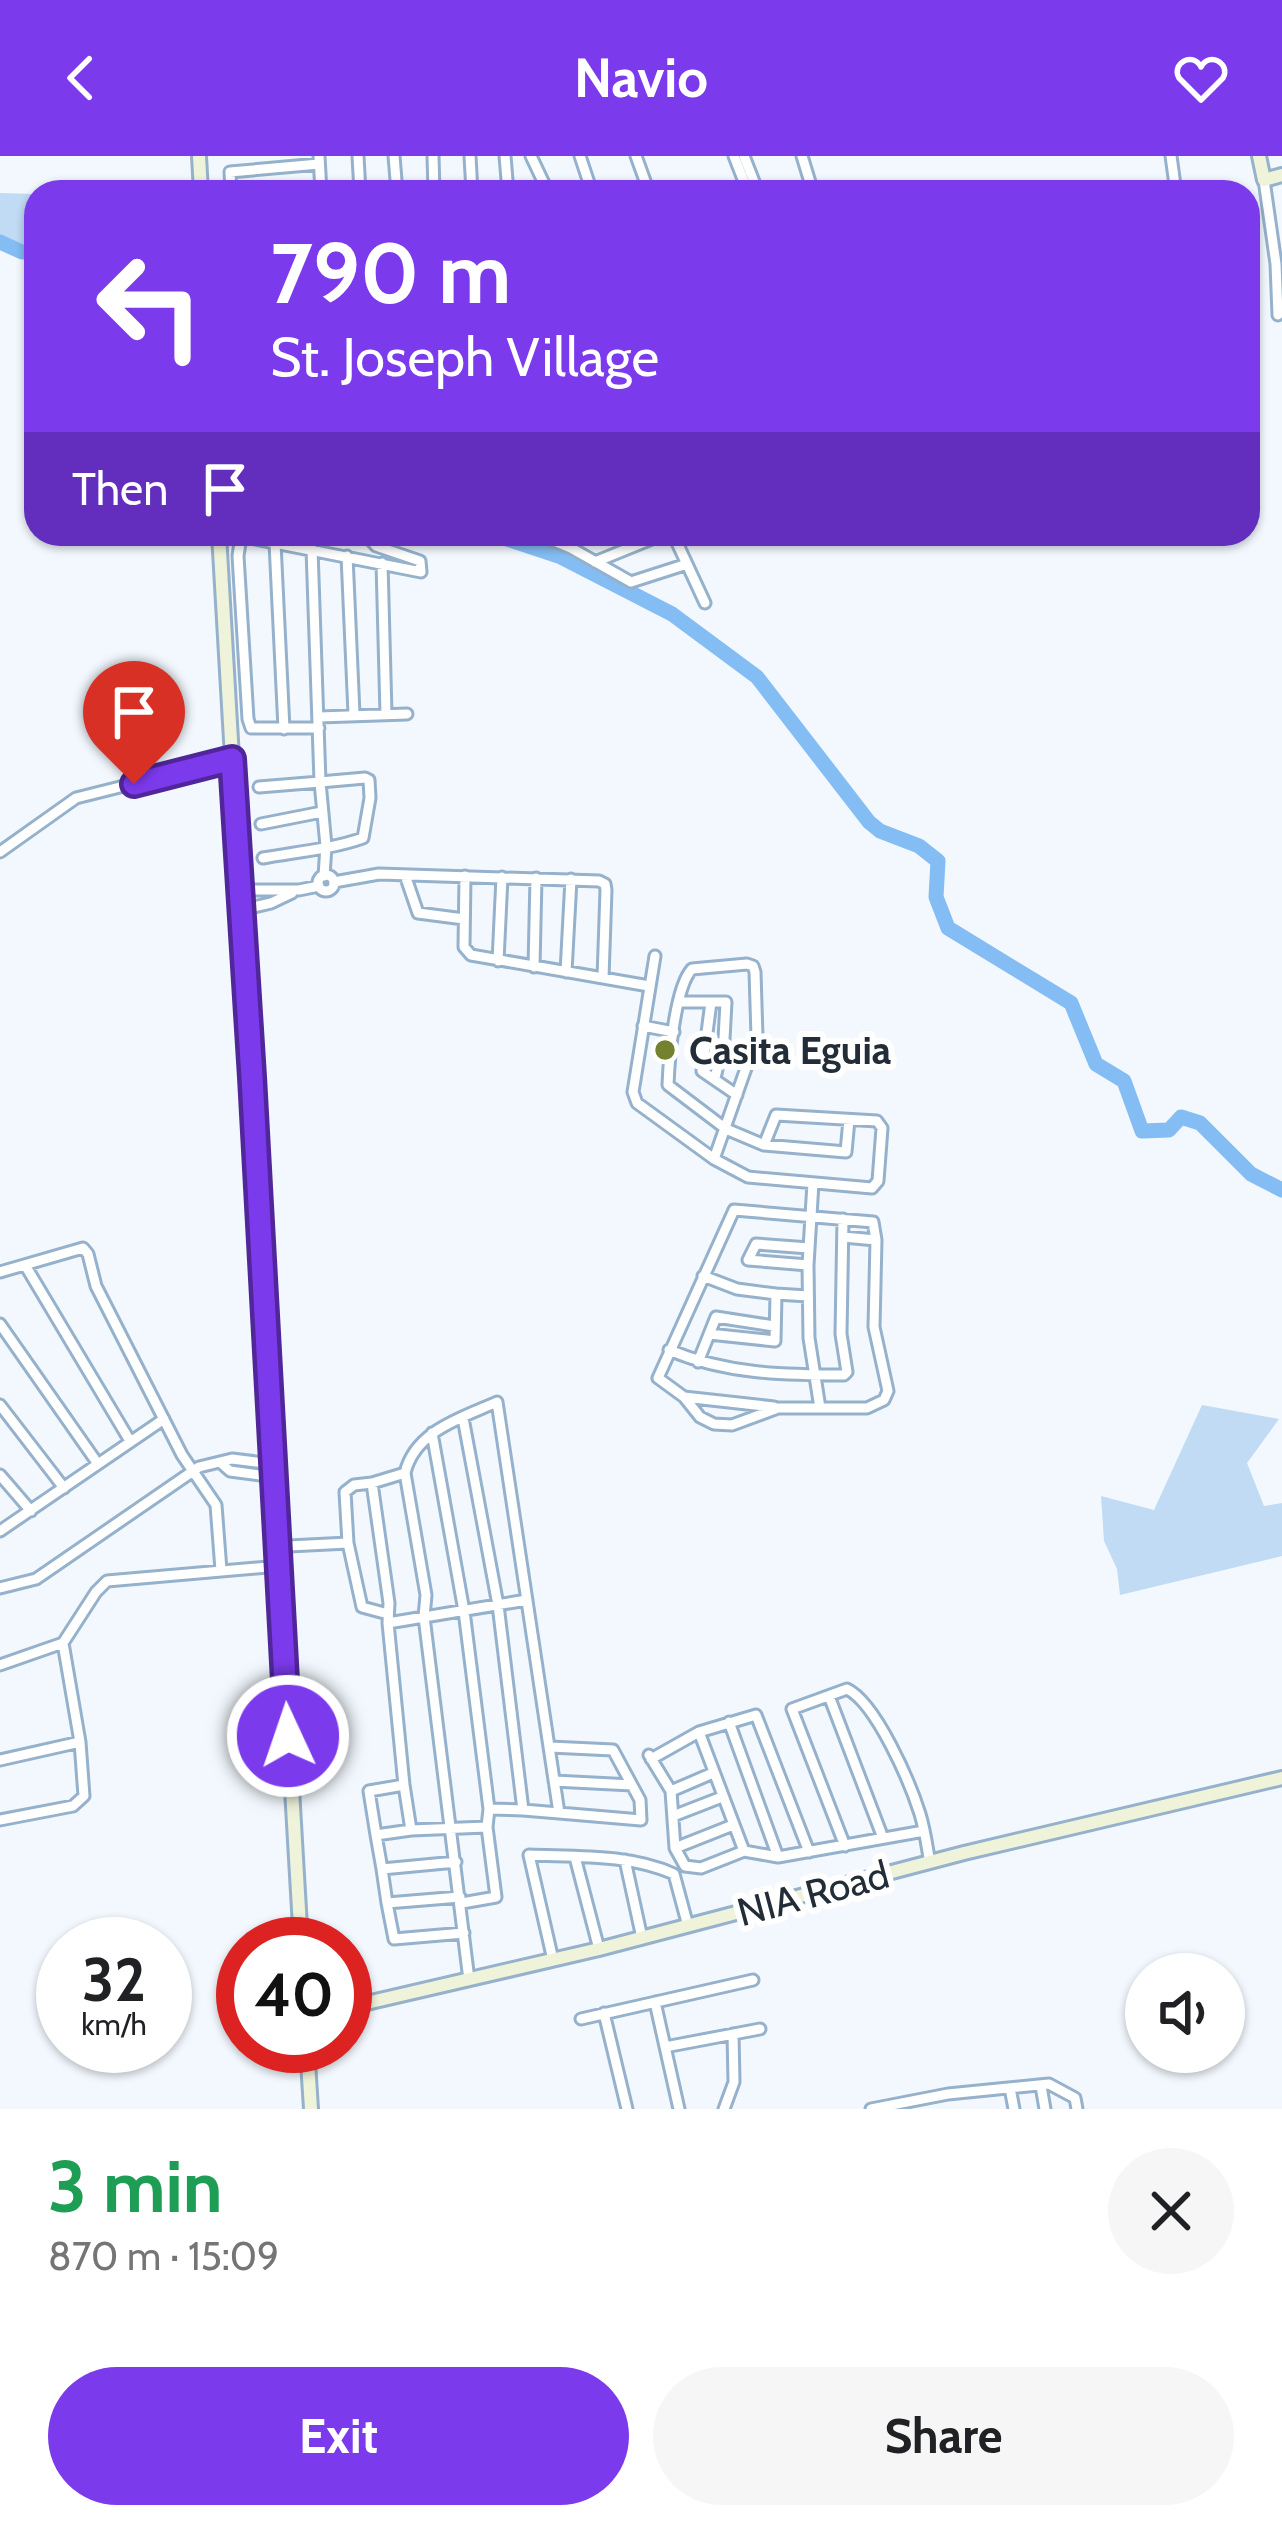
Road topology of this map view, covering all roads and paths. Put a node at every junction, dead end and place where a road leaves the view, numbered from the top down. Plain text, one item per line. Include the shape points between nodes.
1 (1259, 156) edge
2 (319, 160) edge
3 (1282, 175) edge
4 (230, 180) edge
5 (1264, 181) junction
6 (1278, 315) dead end
7 (220, 546) edge
8 (240, 546) edge
9 (275, 546) edge
10 (294, 546) edge
11 (376, 546) edge
12 (562, 546) edge
13 (634, 546) edge
14 (679, 546) edge
15 (312, 549) junction
16 (347, 556) junction
17 (595, 562) junction
18 (382, 563) junction
19 (687, 564) junction
20 (705, 602) dead end
21 (354, 714) junction
22 (386, 714) junction
23 (406, 714) dead end
24 (319, 723) junction
25 (284, 729) junction
26 (232, 759) junction
27 (320, 782) junction
28 (259, 787) dead end
29 (322, 812) junction
30 (261, 824) dead end
31 (326, 846) junction
32 (0, 852) edge
33 (263, 859) dead end
34 (405, 874) junction
35 (465, 876) junction
36 (502, 877) junction
37 (536, 878) junction
38 (571, 879) junction
39 (326, 881) junction
40 (239, 890) junction
41 (299, 890) junction
42 (241, 910) junction
43 (464, 919) junction
44 (655, 956) dead end
45 (498, 961) junction
46 (533, 967) junction
47 (566, 972) junction
48 (603, 978) junction
49 (649, 986) junction
50 (680, 1002) junction
51 (711, 1002) junction
52 (643, 1026) junction
53 (674, 1032) junction
54 (715, 1078) junction
55 (737, 1095) junction
56 (849, 1120) junction
57 (726, 1129) junction
58 (764, 1145) junction
59 (714, 1160) junction
60 (813, 1183) junction
61 (811, 1218) junction
62 (843, 1220) junction
63 (844, 1237) junction
64 (876, 1240) junction
65 (809, 1247) junction
66 (25, 1265) junction
67 (808, 1265) junction
68 (0, 1272) edge
69 (704, 1276) junction
70 (776, 1294) junction
71 (808, 1296) junction
72 (0, 1324) edge
73 (774, 1326) junction
74 (709, 1334) junction
75 (669, 1350) junction
76 (698, 1363) junction
77 (816, 1375) junction
78 (684, 1397) junction
79 (0, 1405) edge
80 (778, 1408) junction
81 (820, 1408) junction
82 (463, 1418) junction
83 (164, 1419) junction
84 (432, 1433) junction
85 (130, 1441) junction
86 (98, 1464) junction
87 (274, 1470) junction
88 (192, 1471) junction
89 (404, 1473) junction
90 (0, 1475) edge
91 (372, 1483) junction
92 (64, 1488) junction
93 (32, 1511) junction
94 (0, 1532) edge
95 (348, 1543) junction
96 (289, 1546) dead end
97 (279, 1566) junction
98 (220, 1570) junction
99 (0, 1588) edge
100 (527, 1600) junction
101 (497, 1605) junction
102 (464, 1610) junction
103 (424, 1617) junction
104 (388, 1618) junction
105 (63, 1643) junction
106 (0, 1665) edge
107 (829, 1696) junction
108 (729, 1722) junction
109 (698, 1732) junction
110 (80, 1742) junction
111 (550, 1747) junction
112 (0, 1760) edge
113 (713, 1772) junction
114 (1282, 1778) edge
115 (554, 1781) junction
116 (404, 1784) junction
117 (632, 1785) junction
118 (671, 1791) junction
119 (722, 1797) junction
120 (489, 1809) junction
121 (524, 1810) junction
122 (559, 1813) junction
123 (673, 1816) junction
124 (0, 1820) edge
125 (733, 1825) junction
126 (452, 1827) junction
127 (487, 1827) junction
128 (411, 1830) junction
129 (924, 1831) junction
130 (376, 1835) junction
131 (883, 1838) junction
132 (845, 1846) junction
133 (675, 1848) junction
134 (744, 1851) junction
135 (809, 1852) junction
136 (778, 1856) junction
137 (574, 1857) junction
138 (625, 1860) junction
139 (456, 1862) junction
140 (930, 1863) junction
141 (382, 1869) junction
142 (461, 1900) junction
143 (387, 1903) junction
144 (299, 1917) edge
145 (688, 1926) junction
146 (464, 1934) junction
147 (642, 1938) junction
148 (599, 1949) junction
149 (553, 1960) junction
150 (469, 1980) junction
151 (753, 1980) dead end
152 (372, 2002) edge
153 (656, 2002) junction
154 (604, 2013) junction
155 (581, 2019) dead end
156 (760, 2029) dead end
157 (733, 2034) junction
158 (665, 2047) junction
159 (308, 2073) edge
160 (1040, 2086) junction
161 (1010, 2088) junction
162 (979, 2092) junction
163 (948, 2094) junction
164 (920, 2104) edge
165 (884, 2108) edge
166 (310, 2109) edge
167 (627, 2109) edge
168 (679, 2109) edge
169 (724, 2109) edge
170 (871, 2109) edge
171 (951, 2109) edge
172 (982, 2109) edge
173 (1014, 2109) edge
174 (1045, 2109) edge
175 (1077, 2109) edge

1 - 5 street
2 - 4 street via 230,172
3 - 5 street
5 - 6 street
7 - 26 street
8 - 25 street via 248,719 256,730
9 - 25 street
10 - 15 street
11 - 18 street via 423,568
12 - 17 street
13 - 17 street
14 - 19 street
15 - 16 street
15 - 24 street
16 - 18 street
16 - 21 street
17 - 19 street via 631,582
18 - 22 street
19 - 20 street
21 - 22 street
21 - 24 street
22 - 23 street
24 - 25 street
24 - 27 street
26 - 32 street via 76,798
26 - 40 street
27 - 28 street
27 - 29 street
27 - 31 street via 365,778 370,787 363,838
29 - 30 street
29 - 31 street
31 - 33 street
31 - 39 street
34 - 35 street
34 - 39 street
34 - 43 street via 418,913
35 - 36 street
35 - 43 street
36 - 37 street
36 - 45 street
37 - 38 street
37 - 46 street
38 - 47 street
38 - 48 street via 605,884
39 - 41 street
40 - 41 street
40 - 42 street
41 - 42 street
42 - 87 street
43 - 45 street via 466,952
44 - 49 street
45 - 46 street
46 - 47 street
47 - 48 street
48 - 49 street
49 - 52 street
50 - 51 street
50 - 53 street
50 - 55 street via 688,970 753,966 757,1037
51 - 54 street via 702,1071
51 - 54 street via 726,1006
52 - 53 street
52 - 59 street via 633,1098
53 - 57 street via 668,1085
54 - 55 street
55 - 57 street
56 - 58 street via 776,1115
56 - 58 street via 846,1152
56 - 60 street via 881,1124 876,1186
57 - 58 street
57 - 59 street
59 - 60 street via 748,1177
60 - 61 street
61 - 62 street
61 - 65 street
61 - 69 street via 734,1210
62 - 63 street
62 - 64 street via 873,1222
63 - 64 street
63 - 77 street via 848,1368
64 - 81 street via 874,1327 887,1397 867,1408
65 - 67 street
65 - 67 street via 756,1244 747,1262
66 - 68 street
66 - 83 street via 88,1254 96,1286
66 - 85 street
67 - 71 street
69 - 70 street
69 - 75 street
70 - 71 street
70 - 73 street
71 - 77 street
72 - 86 street
73 - 74 street via 716,1317
73 - 74 street via 771,1342
74 - 76 street
75 - 76 street
75 - 78 street via 658,1378
76 - 77 street
77 - 81 street
78 - 80 street
78 - 80 street via 714,1424
79 - 92 street
80 - 81 street
82 - 84 street
82 - 100 street via 497,1402
82 - 101 street
83 - 85 street
83 - 88 street
84 - 89 street
84 - 102 street
85 - 86 street
86 - 92 street
87 - 88 street via 230,1471 221,1463
87 - 97 street
88 - 98 street via 216,1504
88 - 99 street via 36,1579
89 - 91 street
89 - 103 street
90 - 93 street
91 - 95 street via 345,1492
91 - 104 street
92 - 93 street
93 - 94 street
95 - 96 street
95 - 104 street via 362,1607
97 - 98 street
97 - 144 street
98 - 105 street via 107,1582
100 - 101 street
100 - 111 street
101 - 102 street
101 - 121 street
102 - 103 street
102 - 120 street
103 - 104 street
103 - 126 street
104 - 116 street
105 - 106 street
105 - 110 street
107 - 129 street via 851,1690 880,1726
107 - 131 street
107 - 132 street via 792,1709
108 - 109 street
108 - 135 street via 756,1715
108 - 136 street
109 - 113 street
109 - 118 street via 650,1757
110 - 112 street
110 - 124 street via 82,1801
111 - 115 street
111 - 117 street via 613,1750
113 - 118 street
113 - 119 street
114 - 140 street, NIA Road
115 - 117 street
115 - 122 street
116 - 128 street
116 - 130 street via 369,1791
117 - 122 street via 641,1820
118 - 123 street
119 - 123 street
119 - 125 street
120 - 121 street
120 - 127 street
121 - 122 street
123 - 133 street
125 - 133 street
125 - 134 street
126 - 127 street
126 - 128 street
126 - 139 street
127 - 142 street via 496,1897
128 - 130 street
129 - 131 street
129 - 140 street
130 - 141 street
131 - 132 street
132 - 135 street
133 - 134 street via 685,1866 701,1868
134 - 136 street
135 - 136 street
137 - 138 street
137 - 148 street
137 - 149 street via 529,1855
138 - 145 street via 674,1874
138 - 147 street
139 - 141 street
139 - 142 street
140 - 145 street, NIA Road
141 - 143 street
142 - 143 street
142 - 146 street
143 - 146 street via 394,1939
145 - 147 street, NIA Road
146 - 150 street
147 - 148 street, NIA Road
148 - 149 street, NIA Road
149 - 150 street, NIA Road
150 - 152 street, NIA Road
151 - 153 street
153 - 154 street
153 - 158 street
154 - 155 street
154 - 167 street
156 - 157 street
157 - 158 street
157 - 169 street via 734,2082
158 - 168 street
159 - 166 street
160 - 161 street
160 - 174 street
160 - 175 street via 1075,2098
161 - 162 street
161 - 173 street
162 - 163 street
162 - 172 street
163 - 164 street
163 - 171 street
164 - 165 street
165 - 170 street

